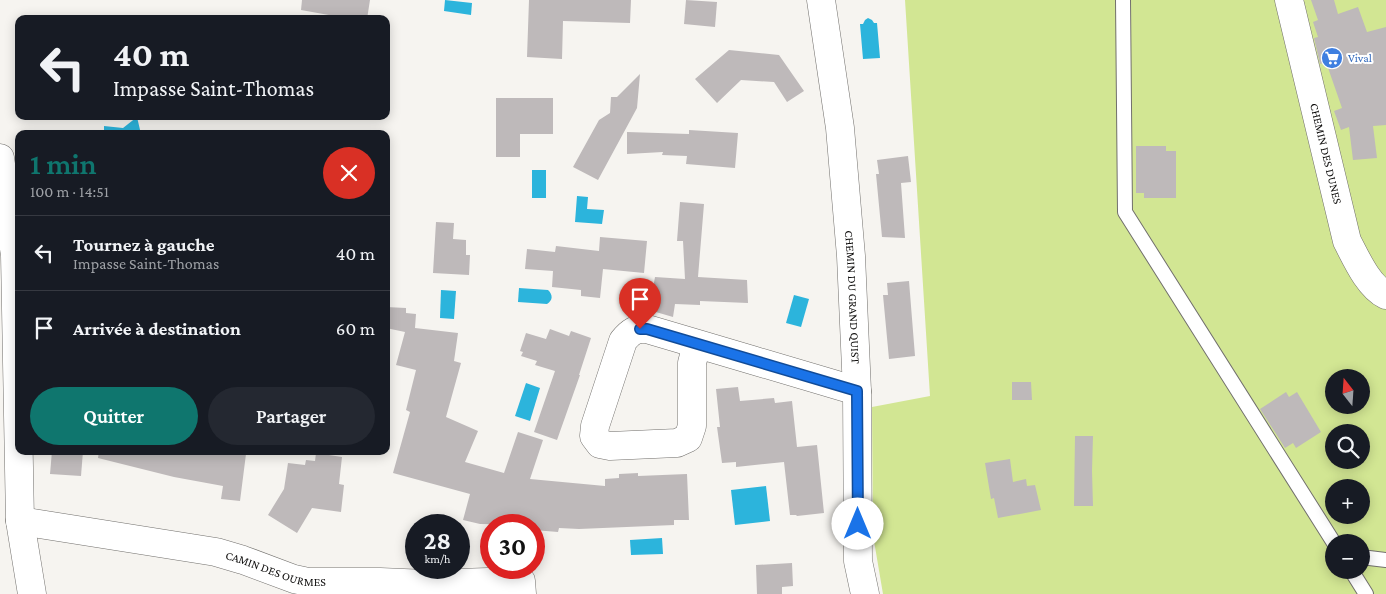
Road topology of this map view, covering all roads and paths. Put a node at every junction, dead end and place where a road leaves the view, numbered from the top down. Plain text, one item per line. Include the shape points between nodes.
1 (822, 0) edge
2 (1123, 0) edge
3 (1289, 0) edge
4 (0, 158) edge
5 (7, 254) edge
6 (1386, 295) edge
7 (697, 344) junction
8 (857, 391) junction
9 (15, 418) edge
10 (17, 455) edge
11 (20, 521) junction
12 (1328, 534) edge
13 (1370, 558) edge
14 (1386, 560) edge
15 (1357, 579) edge
16 (32, 594) edge
17 (522, 594) edge
18 (865, 594) edge
19 (1366, 594) edge

1 - 8 street, CHEMIN DU GRAND QUIST via 840,128
2 - 12 lane via 1125,212
3 - 6 street, CHEMIN DES DUNES via 1348,241 1362,271
4 - 5 street
5 - 9 street
7 - 7 street via 647,329 633,330 627,335 595,426 594,436 600,444 677,443 688,438 692,426 692,364
7 - 8 street
8 - 18 street, CHEMIN DU GRAND QUIST via 858,561
10 - 11 street
11 - 16 street
11 - 17 street, CAMIN DES OURMES via 216,552 308,582 426,584 521,581
13 - 14 lane
15 - 19 lane

